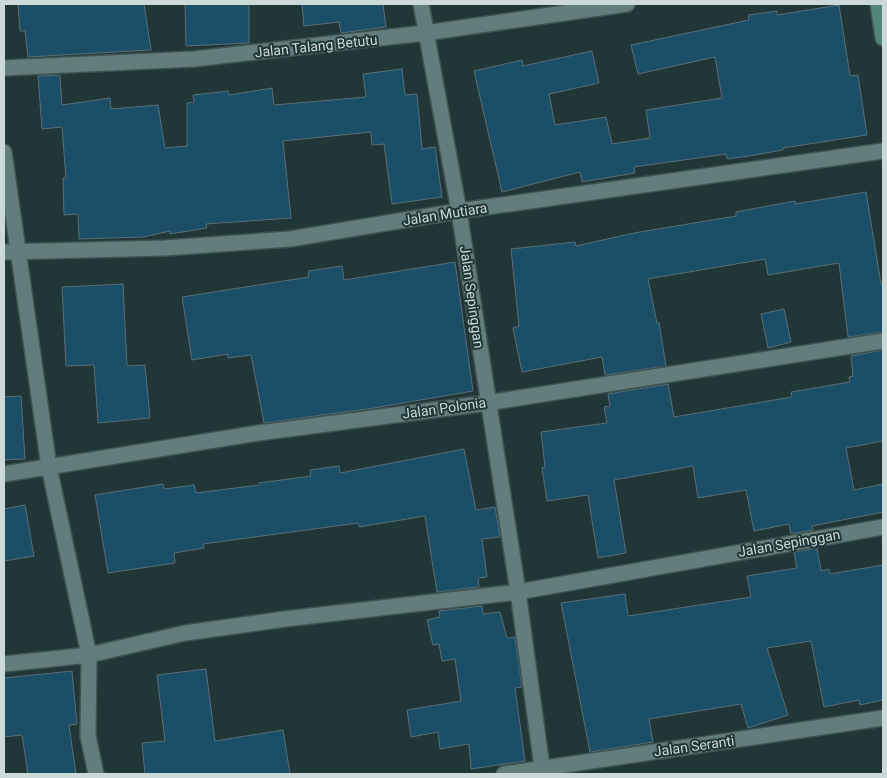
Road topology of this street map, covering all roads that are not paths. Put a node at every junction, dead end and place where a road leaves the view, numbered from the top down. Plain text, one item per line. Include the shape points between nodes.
1 (421, 4) edge
2 (627, 4) edge
3 (878, 4) edge
4 (425, 34) junction
5 (883, 38) edge
6 (4, 68) edge
7 (883, 151) edge
8 (4, 152) edge
9 (459, 211) junction
10 (4, 252) edge
11 (19, 252) junction
12 (883, 341) edge
13 (487, 403) junction
14 (49, 467) junction
15 (4, 474) edge
16 (883, 527) edge
17 (518, 592) junction
18 (89, 655) junction
19 (4, 664) edge
20 (883, 718) edge
21 (543, 771) edge
22 (96, 774) edge
23 (504, 774) edge

1 - 4 street, Jalan Sepinggan
2 - 4 street, Jalan Talang Betutu
3 - 5 street
4 - 6 street, Jalan Talang Betutu via 194,59
4 - 9 street, Jalan Sepinggan
7 - 9 street, Jalan Mutiara
8 - 11 street
9 - 11 street, Jalan Mutiara via 290,239 165,248
9 - 13 street, Jalan Sepinggan
10 - 11 street, Jalan Mutiara
11 - 14 street
12 - 13 street, Jalan Polonia
13 - 14 street, Jalan Polonia via 258,433
13 - 17 street, Jalan Sepinggan
14 - 15 street, Jalan Polonia
14 - 18 street
16 - 17 street, Jalan Sepinggan
17 - 18 street via 194,632
17 - 21 street, Jalan Sepinggan
18 - 19 street
18 - 22 street via 88,736
20 - 21 street, Jalan Seranti
21 - 23 street, Jalan Seranti

